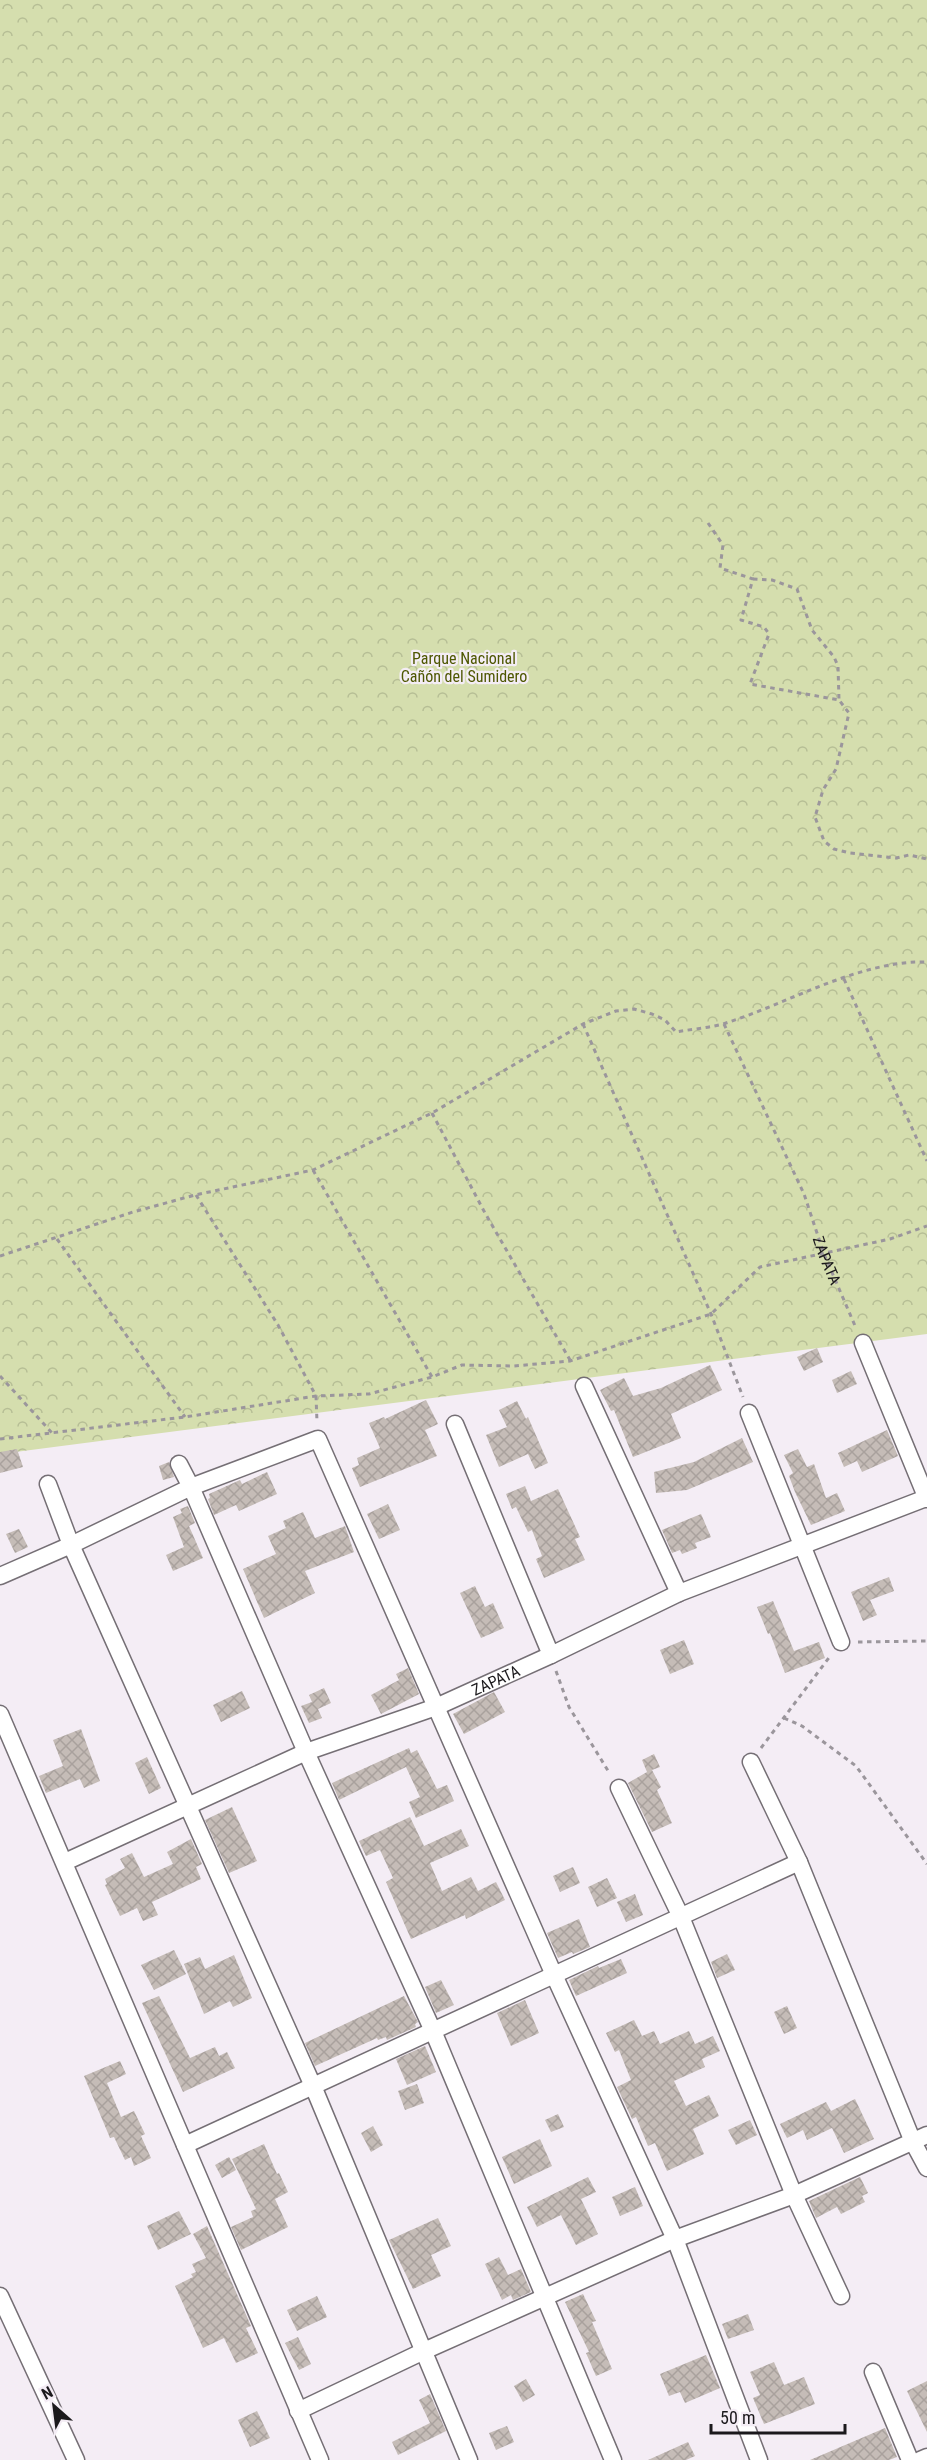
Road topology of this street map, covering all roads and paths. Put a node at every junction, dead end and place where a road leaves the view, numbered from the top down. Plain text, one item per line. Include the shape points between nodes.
1 (708, 523) dead end
2 (753, 579) junction
3 (840, 700) junction
4 (927, 859) edge
5 (927, 962) edge
6 (844, 979) junction
7 (583, 1024) junction
8 (724, 1024) junction
9 (432, 1113) junction
10 (927, 1161) edge
11 (313, 1170) junction
12 (195, 1195) junction
13 (927, 1226) edge
14 (57, 1239) junction
15 (824, 1254) junction
16 (0, 1256) edge
17 (711, 1314) junction
18 (863, 1343) joint
19 (570, 1361) junction
20 (0, 1376) edge
21 (432, 1377) junction
22 (585, 1386) dead end
23 (316, 1396) junction
24 (749, 1413) joint
25 (185, 1417) junction
26 (454, 1424) dead end
27 (52, 1434) junction
28 (0, 1439) edge
29 (318, 1439) junction
30 (178, 1464) dead end
31 (48, 1484) dead end
32 (191, 1487) junction
33 (927, 1499) edge
34 (71, 1545) junction
35 (802, 1545) junction
36 (0, 1576) edge
37 (679, 1593) junction
38 (927, 1641) edge
39 (841, 1642) junction
40 (551, 1655) junction
41 (436, 1707) junction
42 (0, 1714) edge
43 (784, 1718) junction
44 (306, 1752) junction
45 (751, 1762) joint
46 (619, 1788) joint
47 (187, 1806) junction
48 (65, 1862) junction
49 (799, 1862) junction
50 (927, 1864) edge
51 (681, 1917) junction
52 (554, 1975) junction
53 (434, 2031) junction
54 (313, 2086) junction
55 (920, 2139) edge
56 (185, 2145) junction
57 (927, 2168) edge
58 (794, 2195) junction
59 (675, 2239) junction
60 (0, 2296) edge
61 (841, 2296) dead end
62 (546, 2297) junction
63 (424, 2351) junction
64 (873, 2372) dead end
65 (298, 2411) junction
66 (927, 2457) edge
67 (76, 2460) edge
68 (320, 2460) edge
69 (469, 2460) edge
70 (613, 2460) edge
71 (759, 2460) edge
72 (910, 2460) edge
73 (920, 2460) edge

1 - 2 path via 723,545 720,568
2 - 3 path via 772,580 797,589 812,630 838,666
2 - 3 path via 741,620 764,627 769,634 750,684
3 - 4 path via 849,713 836,769 823,790 815,817 824,841 834,849 850,853
5 - 6 path via 903,962
6 - 8 path
6 - 10 path
7 - 8 path via 616,1011 634,1009 665,1020 676,1032
7 - 9 path
7 - 17 path
8 - 15 path, ZAPATA via 804,1194
9 - 11 path
9 - 19 path
11 - 12 path
11 - 21 path
12 - 14 path
12 - 23 path via 278,1325
13 - 15 path
14 - 16 path
14 - 25 path
15 - 17 path via 760,1268
15 - 18 path, ZAPATA
17 - 19 path
17 - 24 path
18 - 33 street, ZAPATA
19 - 21 path via 462,1365
20 - 27 path
21 - 23 path via 369,1394
22 - 37 street
23 - 25 path
23 - 29 path
24 - 35 street
25 - 27 path
26 - 40 street
27 - 28 path
29 - 32 street
29 - 41 street
30 - 32 street
31 - 34 street
32 - 34 street
32 - 44 street
33 - 35 street, ZAPATA
34 - 36 street
34 - 47 street
35 - 37 street, ZAPATA
35 - 39 street
37 - 40 street, ZAPATA
38 - 39 path
39 - 43 path
40 - 41 street, ZAPATA
40 - 46 path via 569,1707
41 - 44 street, ZAPATA
41 - 52 street
42 - 48 street
43 - 45 path
43 - 50 path via 802,1726 856,1766
44 - 47 street, ZAPATA
44 - 53 street
45 - 49 street
46 - 51 street
47 - 48 street, ZAPATA
47 - 54 street
48 - 56 street
49 - 51 street
49 - 55 street
51 - 52 street
51 - 58 street
52 - 53 street
52 - 59 street
53 - 54 street
53 - 62 street
54 - 56 street
54 - 63 street
55 - 57 street
55 - 58 street
56 - 65 street
58 - 59 street
58 - 61 street
59 - 62 street
59 - 71 street
60 - 67 street
62 - 63 street
62 - 70 street
63 - 65 street
63 - 69 street
64 - 72 street
65 - 68 street
66 - 73 street

